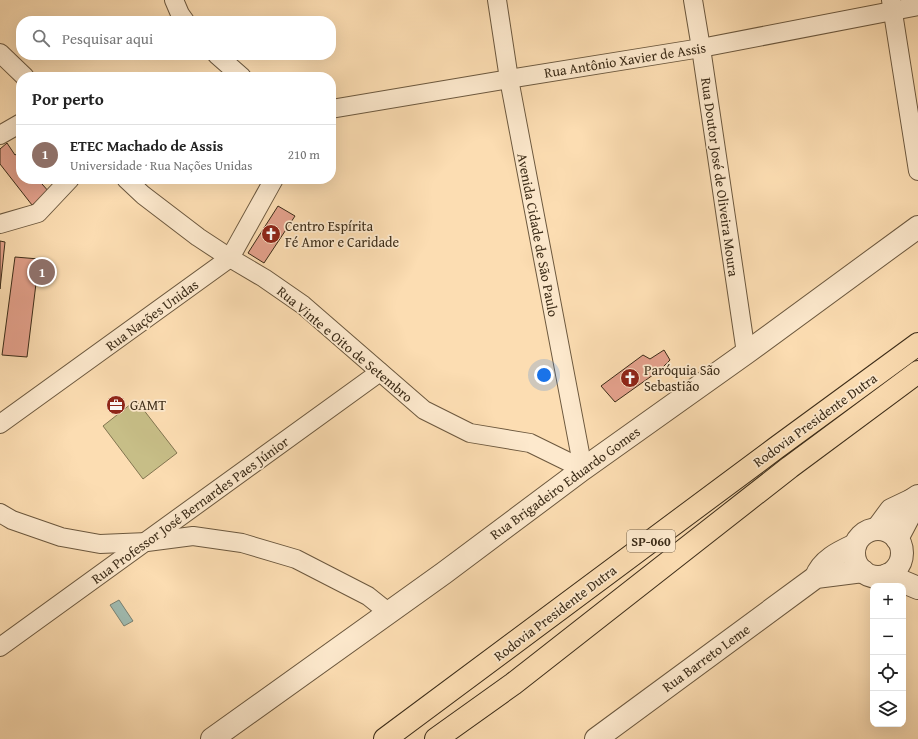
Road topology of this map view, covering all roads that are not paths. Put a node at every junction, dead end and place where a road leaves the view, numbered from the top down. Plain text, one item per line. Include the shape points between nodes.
1 (174, 0) edge
2 (498, 0) edge
3 (693, 0) edge
4 (892, 5) edge
5 (918, 6) edge
6 (181, 16) edge
7 (701, 48) junction
8 (0, 53) edge
9 (223, 60) edge
10 (21, 72) edge
11 (236, 72) edge
12 (508, 79) junction
13 (336, 108) edge
14 (16, 126) edge
15 (0, 135) edge
16 (918, 171) edge
17 (65, 184) edge
18 (131, 184) edge
19 (271, 184) edge
20 (0, 224) edge
21 (918, 227) edge
22 (230, 258) junction
23 (918, 344) edge
24 (746, 353) junction
25 (380, 372) junction
26 (918, 372) edge
27 (0, 424) edge
28 (583, 469) junction
29 (915, 498) edge
30 (0, 513) edge
31 (877, 529) junction
32 (147, 542) junction
33 (899, 544) junction
34 (855, 545) junction
35 (863, 571) junction
36 (887, 574) junction
37 (918, 575) edge
38 (816, 577) junction
39 (918, 588) edge
40 (388, 612) junction
41 (0, 647) edge
42 (212, 739) edge
43 (385, 739) edge
44 (436, 739) edge
45 (596, 739) edge

1 - 6 street
2 - 12 street, Avenida Cidade de São Paulo
3 - 7 street, Rua Doutor José de Oliveira Moura
4 - 5 street, Rua Antônio Xavier de Assis
4 - 7 street, Rua Antônio Xavier de Assis
4 - 16 street
7 - 12 street, Rua Antônio Xavier de Assis
7 - 24 street, Rua Doutor José de Oliveira Moura
8 - 10 street
9 - 11 street
12 - 13 street, Rua Antônio Xavier de Assis
12 - 28 street, Avenida Cidade de São Paulo
14 - 15 street
17 - 20 street via 38,213
18 - 22 street, Rua Vinte e Oito de Setembro via 192,233
19 - 22 street, Rua Nações Unidas
21 - 24 street, Rua Brigadeiro Eduardo Gomes
22 - 25 street, Rua Vinte e Oito de Setembro via 303,305
22 - 27 street, Rua Nações Unidas
23 - 43 highway, Rodovia Presidente Dutra / SP-060
24 - 28 street, Rua Brigadeiro Eduardo Gomes
25 - 28 street, Rua Vinte e Oito de Setembro via 424,410 470,433 530,443
25 - 32 street, Rua Professor José Bernardes Paes Júnior
26 - 44 highway, Rodovia Presidente Dutra / SP-060 via 790,467 513,684
28 - 40 street, Rua Brigadeiro Eduardo Gomes
29 - 31 street via 891,510
29 - 33 street
30 - 32 street via 12,520 61,537 100,544
31 - 33 street via 892,533
31 - 34 street via 864,534
32 - 40 street via 193,536 242,543 296,559 368,596
32 - 41 street, Rua Professor José Bernardes Paes Júnior
33 - 36 street via 901,557 898,565
33 - 37 street
34 - 35 street via 855,559
34 - 38 street via 822,566
35 - 36 street via 874,576
35 - 38 street
36 - 39 street
38 - 45 street, Rua Barreto Leme
40 - 42 street, Rua Brigadeiro Eduardo Gomes

